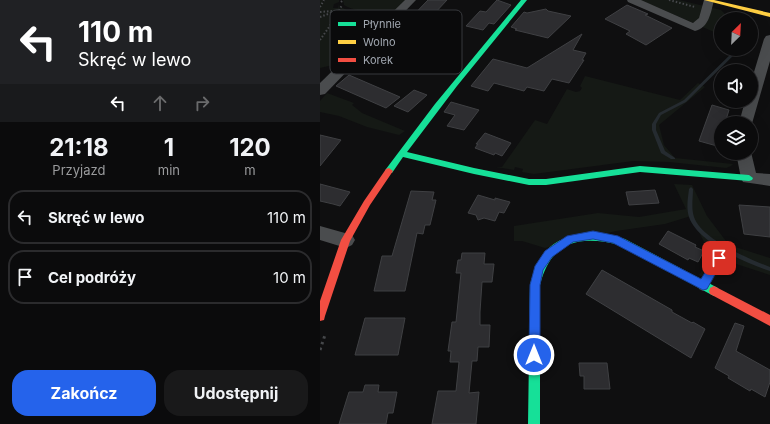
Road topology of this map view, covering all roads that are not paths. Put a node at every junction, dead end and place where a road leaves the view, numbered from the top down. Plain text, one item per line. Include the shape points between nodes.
1 (411, 0) edge
2 (524, 0) edge
3 (632, 0) edge
4 (708, 0) edge
5 (401, 10) edge
6 (770, 15) edge
7 (770, 39) edge
8 (337, 74) edge
9 (320, 91) edge
10 (748, 116) edge
11 (402, 153) junction
12 (745, 160) edge
13 (749, 178) junction
14 (770, 180) edge
15 (320, 233) edge
16 (346, 240) junction
17 (719, 258) dead end
18 (703, 286) junction
19 (320, 316) edge
20 (770, 321) edge
21 (534, 424) edge

1 - 5 street
2 - 11 street via 452,86
3 - 4 street via 695,28 704,18
4 - 6 street
7 - 10 street
8 - 9 street
11 - 13 street via 474,172 529,182 640,169
11 - 16 street via 364,208
12 - 13 street
13 - 14 street
15 - 16 street
16 - 19 street
17 - 18 lane
18 - 20 street
18 - 21 street via 622,242 607,237 575,237 554,250 541,263 536,282

